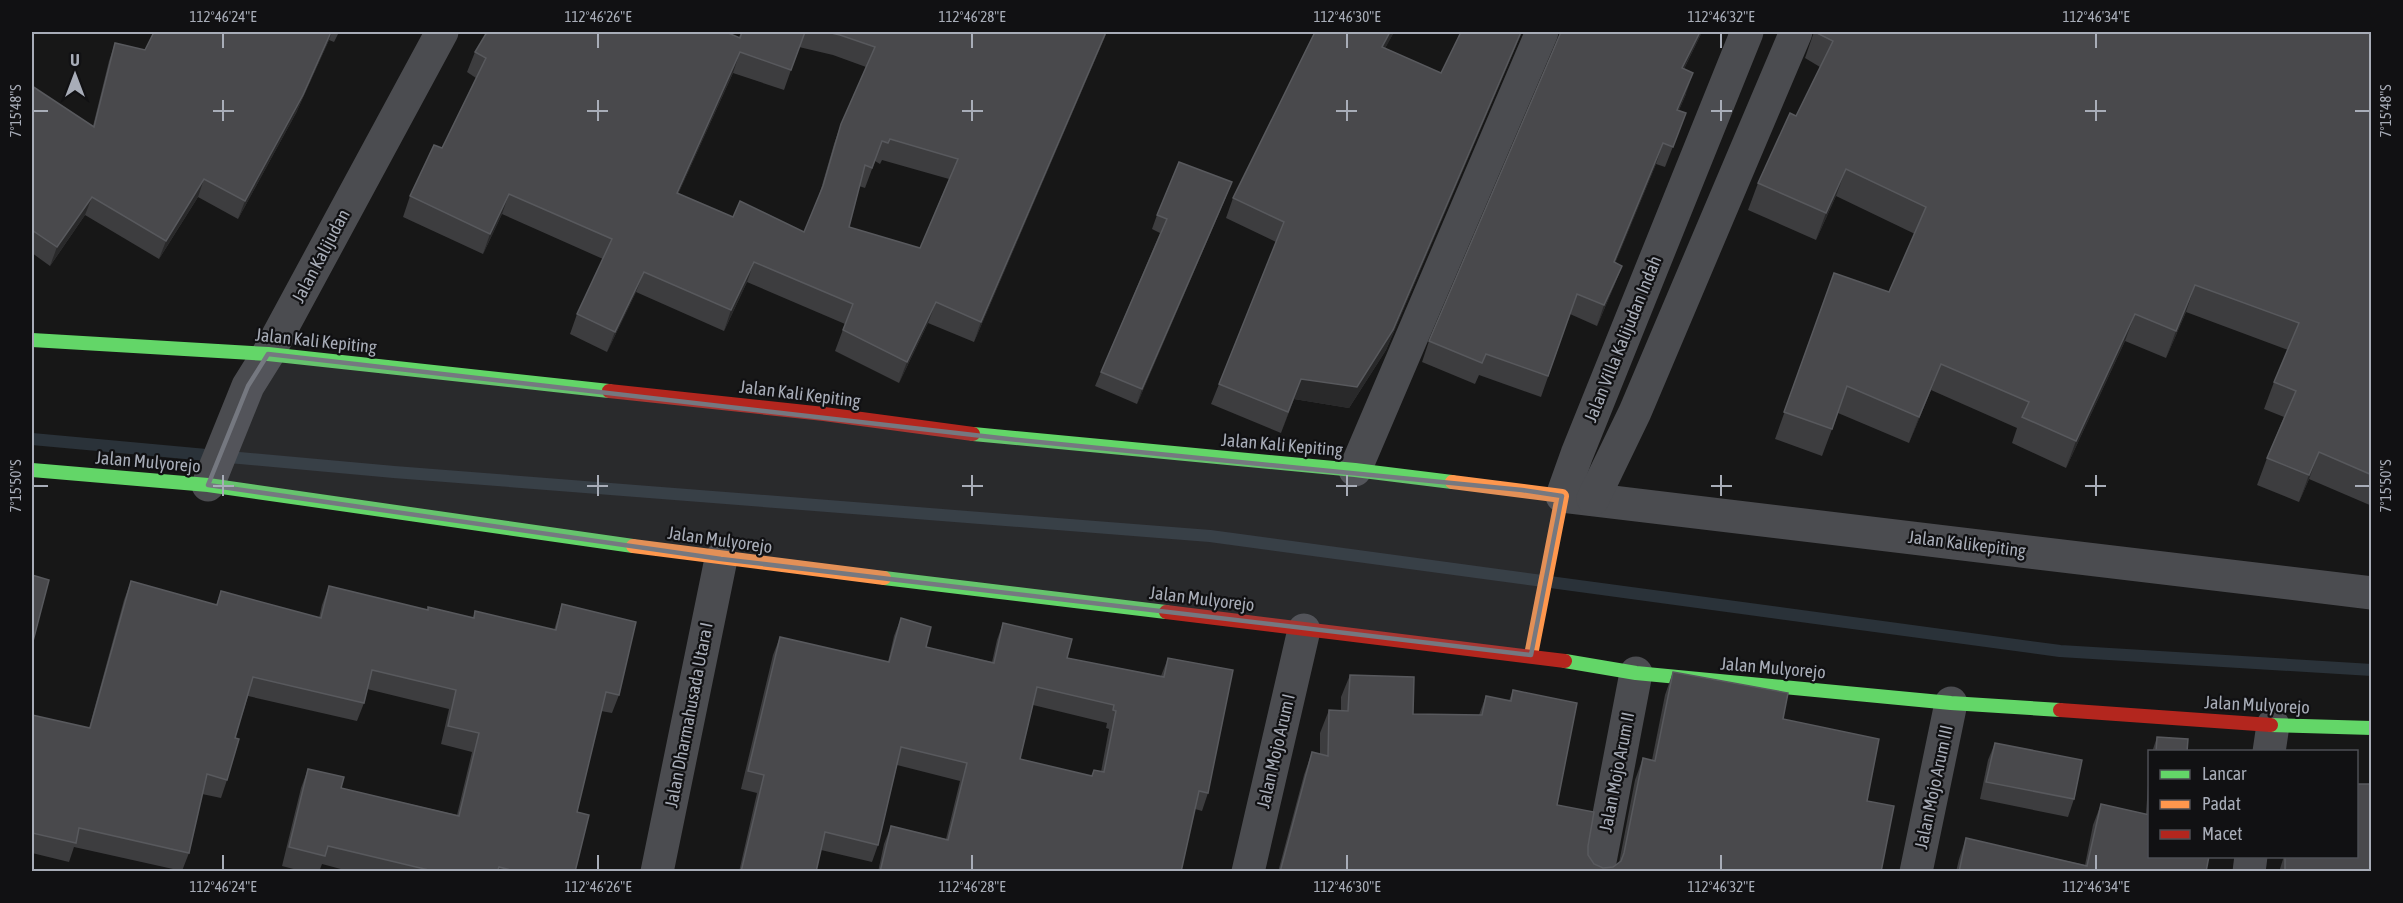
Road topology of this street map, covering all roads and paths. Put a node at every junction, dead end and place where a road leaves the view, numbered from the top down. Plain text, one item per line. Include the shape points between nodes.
1 (442, 32) edge
2 (1542, 32) edge
3 (1746, 32) edge
4 (1796, 32) edge
5 (32, 340) edge
6 (268, 354) junction
7 (32, 470) edge
8 (1355, 470) junction
9 (211, 478) junction
10 (1578, 498) junction
11 (721, 559) junction
12 (2372, 592) edge
13 (1304, 630) junction
14 (1531, 655) junction
15 (1636, 673) junction
16 (1951, 703) junction
17 (2372, 728) edge
18 (2271, 738) edge
19 (657, 872) edge
20 (1248, 872) edge
21 (1598, 872) edge
22 (1916, 872) edge

1 - 6 street, Jalan Kalijudan
2 - 8 street
3 - 10 street, Jalan Villa Kalijudan Indah via 1576,453
4 - 10 street, Jalan Villa Kalijudan Indah via 1635,412
5 - 6 main road, Jalan Kali Kepiting
6 - 8 main road, Jalan Kali Kepiting via 812,412 1009,439
6 - 9 street, Jalan Kalijudan via 248,386
7 - 9 main road, Jalan Mulyorejo
8 - 10 main road, Jalan Kali Kepiting
9 - 11 main road, Jalan Mulyorejo
10 - 12 street, Jalan Kalikepiting
10 - 14 main road, Jalan Villa Kalijudan Indah via 1555,531
11 - 13 main road, Jalan Mulyorejo
11 - 19 street, Jalan Dharmahusada Utara I
13 - 14 main road, Jalan Mulyorejo
13 - 20 street, Jalan Mojo Arum I
14 - 15 main road, Jalan Mulyorejo
15 - 16 main road, Jalan Mulyorejo
15 - 21 street, Jalan Mojo Arum II
16 - 18 main road, Jalan Mulyorejo
16 - 22 street, Jalan Mojo Arum III
17 - 18 main road, Jalan Mulyorejo

